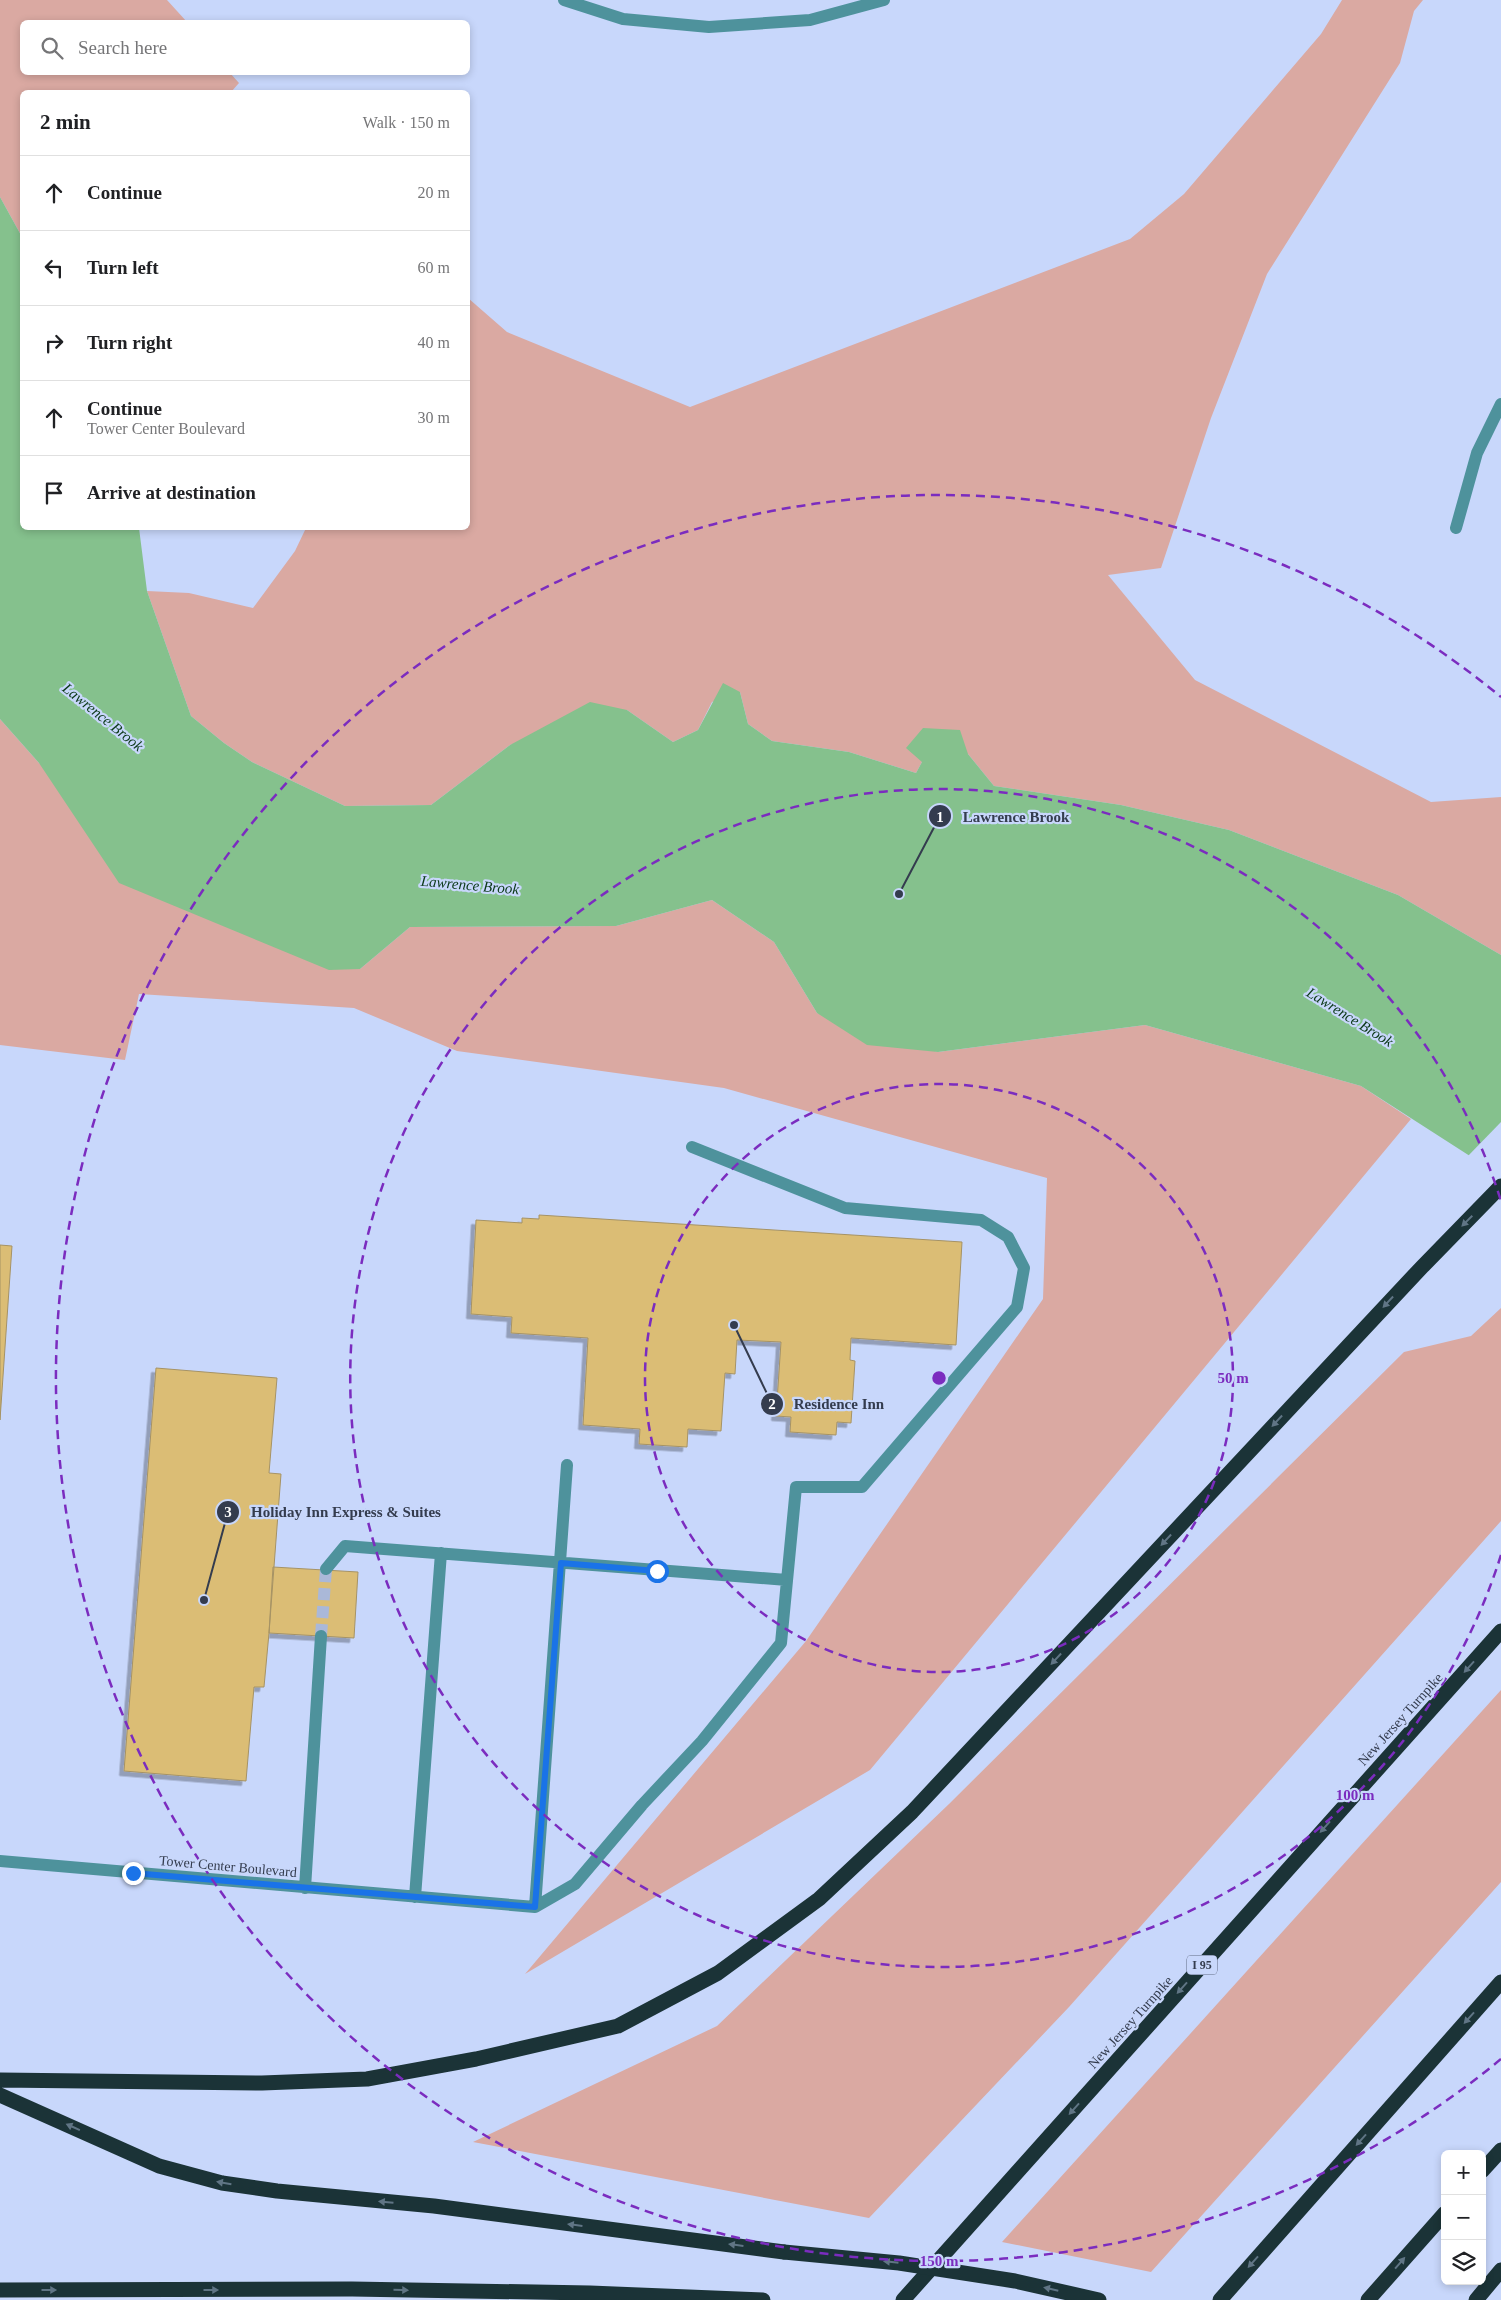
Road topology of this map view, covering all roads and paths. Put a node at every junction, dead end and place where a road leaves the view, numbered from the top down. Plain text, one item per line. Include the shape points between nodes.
1 (564, 0) edge
2 (884, 0) edge
3 (1501, 404) edge
4 (1456, 528) dead end
5 (692, 1147) dead end
6 (1501, 1186) edge
7 (567, 1465) dead end
8 (441, 1553) junction
9 (561, 1563) junction
10 (326, 1569) tunnel mouth
11 (787, 1580) junction
12 (1501, 1630) edge
13 (322, 1636) tunnel mouth
14 (0, 1861) edge
15 (305, 1888) junction
16 (415, 1897) junction
17 (535, 1907) junction
18 (1501, 1982) edge
19 (0, 2080) edge
20 (0, 2095) edge
21 (1501, 2150) edge
22 (1486, 2167) edge
23 (1441, 2218) edge
24 (1501, 2270) edge
25 (0, 2290) edge
26 (762, 2300) edge
27 (903, 2300) edge
28 (1099, 2300) edge
29 (1220, 2300) edge
30 (1368, 2300) edge
31 (1476, 2300) edge

1 - 2 street via 623,19 709,27 810,20
3 - 4 street via 1477,453
5 - 11 street via 845,1208 981,1220 1008,1237 1024,1268 1017,1307 862,1487 796,1487
6 -> 19 highway via 912,1812 819,1899 718,1973 618,2026 476,2059 367,2079 262,2083
7 - 9 street
8 - 9 street
8 - 10 street via 345,1546
8 - 16 street
9 - 11 street
9 - 17 street
11 - 17 street via 781,1643 702,1741 575,1884
12 -> 27 highway, New Jersey Turnpike / I 95
13 - 15 street
14 - 15 street, Tower Center Boulevard
15 - 16 street, Tower Center Boulevard
16 - 17 street, Tower Center Boulevard
18 -> 29 highway
28 -> 20 highway, bridge via 1016,2281 899,2263 784,2252 434,2206 222,2183 159,2166
21 - 22 highway
30 -> 23 highway
24 - 31 highway
25 -> 26 highway via 352,2289

